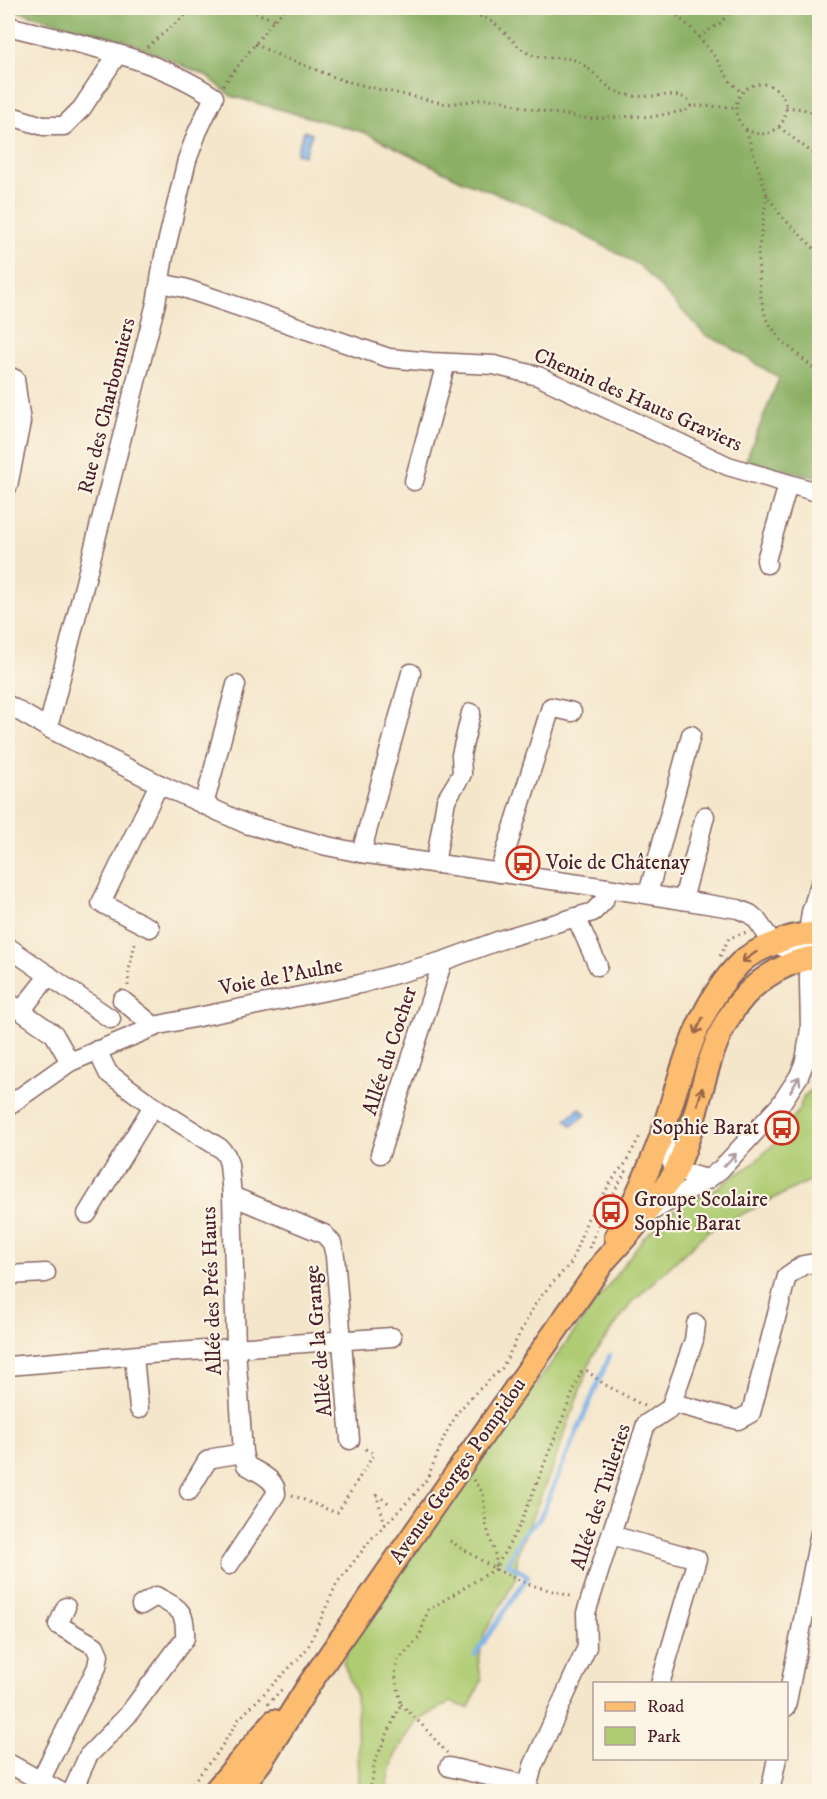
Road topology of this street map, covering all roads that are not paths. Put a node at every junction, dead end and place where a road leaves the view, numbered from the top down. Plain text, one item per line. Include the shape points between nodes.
1 (8, 26) edge
2 (126, 57) junction
3 (8, 115) edge
4 (160, 283) junction
5 (446, 363) junction
6 (8, 376) edge
7 (414, 481) dead end
8 (788, 485) junction
9 (8, 486) edge
10 (819, 493) edge
11 (767, 564) dead end
12 (411, 673) dead end
13 (236, 685) dead end
14 (8, 705) edge
15 (572, 712) dead end
16 (471, 713) dead end
17 (48, 728) junction
18 (692, 735) dead end
19 (159, 784) junction
20 (204, 806) junction
21 (705, 816) dead end
22 (361, 853) junction
23 (435, 864) junction
24 (499, 873) junction
25 (819, 884) edge
26 (599, 887) junction
27 (648, 894) junction
28 (684, 900) junction
29 (576, 917) junction
30 (145, 925) road end
31 (814, 934) edge
32 (773, 944) junction
33 (8, 947) edge
34 (814, 957) edge
35 (443, 961) junction
36 (598, 966) dead end
37 (49, 975) junction
38 (124, 995) road end
39 (14, 1006) edge
40 (111, 1019) dead end
41 (155, 1027) junction
42 (97, 1050) junction
43 (70, 1062) junction
44 (812, 1062) edge
45 (8, 1106) edge
46 (153, 1106) junction
47 (661, 1136) junction
48 (380, 1154) dead end
49 (675, 1171) junction
50 (708, 1179) junction
51 (232, 1196) junction
52 (87, 1214) dead end
53 (647, 1214) junction
54 (596, 1257) junction
55 (819, 1262) edge
56 (46, 1273) dead end
57 (8, 1275) edge
58 (696, 1324) dead end
59 (392, 1337) dead end
60 (342, 1341) junction
61 (236, 1348) junction
62 (134, 1356) junction
63 (8, 1366) edge
64 (139, 1409) dead end
65 (665, 1409) junction
66 (350, 1440) road end
67 (243, 1453) junction
68 (189, 1491) dead end
69 (819, 1533) edge
70 (611, 1535) junction
71 (229, 1565) dead end
72 (141, 1605) dead end
73 (66, 1607) dead end
74 (300, 1682) junction
75 (660, 1682) edge
76 (788, 1696) edge
77 (777, 1760) edge
78 (8, 1763) edge
79 (260, 1763) junction
80 (455, 1768) road end
81 (40, 1781) junction
82 (527, 1788) edge
83 (61, 1791) edge
84 (72, 1791) edge
85 (214, 1791) edge
86 (237, 1791) edge
87 (242, 1791) edge
88 (770, 1791) edge

1 - 2 street
2 - 3 street via 64,126 43,126
2 - 4 street, Rue des Charbonniers via 157,66 214,97 188,160
4 - 5 street, Chemin des Hauts Graviers via 389,358
4 - 17 street, Rue des Charbonniers
5 - 7 street
5 - 8 street, Chemin des Hauts Graviers via 494,365 538,376 728,466
6 - 9 street via 15,379 21,422
8 - 10 street, Chemin des Hauts Graviers
8 - 11 street
12 - 22 street
13 - 20 street
14 - 17 street
15 - 24 street via 551,707
16 - 23 street via 461,755 462,774 446,800
17 - 19 street
18 - 27 street
19 - 20 street
19 - 30 street via 101,903
20 - 22 street via 246,824
21 - 28 street
22 - 23 street
23 - 24 street
24 - 26 street
25 - 31 street via 811,912
26 - 27 street
26 - 29 street, Voie de l'Aulne via 604,901 593,912
27 - 28 street
28 - 32 street via 750,914
29 - 35 street, Voie de l'Aulne
29 - 36 street
31 - 32 main road, Avenue Georges Pompidou
31 - 34 street
32 - 34 street
32 -> 47 main road, Avenue Georges Pompidou via 741,962 714,995 693,1040
33 - 37 street
34 - 44 street
49 -> 34 main road, Avenue Georges Pompidou via 723,1025 742,998 767,976
35 - 41 street, Voie de l'Aulne via 360,984
35 - 48 street, Allée du Cocher
37 - 39 street
37 - 40 street
38 - 41 street
39 - 43 street via 54,1034
41 - 42 street, Voie de l'Aulne
42 - 43 street, Voie de l'Aulne
42 - 46 street, Allée des Prés Hauts via 108,1073
43 - 45 street, Voie de l'Aulne
50 -> 44 street via 780,1105
46 - 51 street, Allée des Prés Hauts via 220,1148 229,1164
46 - 52 street
47 - 49 street
47 - 54 main road, Avenue Georges Pompidou via 651,1163
49 - 50 street
49 - 53 main road, Avenue Georges Pompidou
50 - 53 street
51 - 60 street, Allée de la Grange via 324,1233 332,1243
51 - 61 street, Allée des Prés Hauts
53 - 54 main road, Avenue Georges Pompidou
54 - 74 main road, Avenue Georges Pompidou
55 - 65 street via 802,1265 786,1276 751,1413 738,1420
56 - 57 street
58 - 65 street, Allée des Tuileries via 694,1340
59 - 60 street
60 - 61 street
60 - 66 street, Allée de la Grange
61 - 62 street
61 - 67 street, Allée des Prés Hauts
62 - 63 street
62 - 64 street
65 - 70 street, Allée des Tuileries via 646,1424
67 - 68 street via 207,1461
67 - 71 street via 246,1465 274,1483 276,1494
69 - 76 street
70 - 75 street via 697,1559
70 - 82 street, Allée des Tuileries via 590,1602 587,1647 533,1766
72 - 84 street via 156,1596 180,1609 185,1638 127,1716 88,1756
73 - 81 street via 58,1625 95,1646 99,1655 97,1667
74 - 79 main road, Avenue Georges Pompidou
74 - 85 main road, Avenue Georges Pompidou
77 - 88 street
78 - 81 street
79 - 86 main road, Avenue Georges Pompidou
79 - 87 main road
80 - 82 street
81 - 83 street

